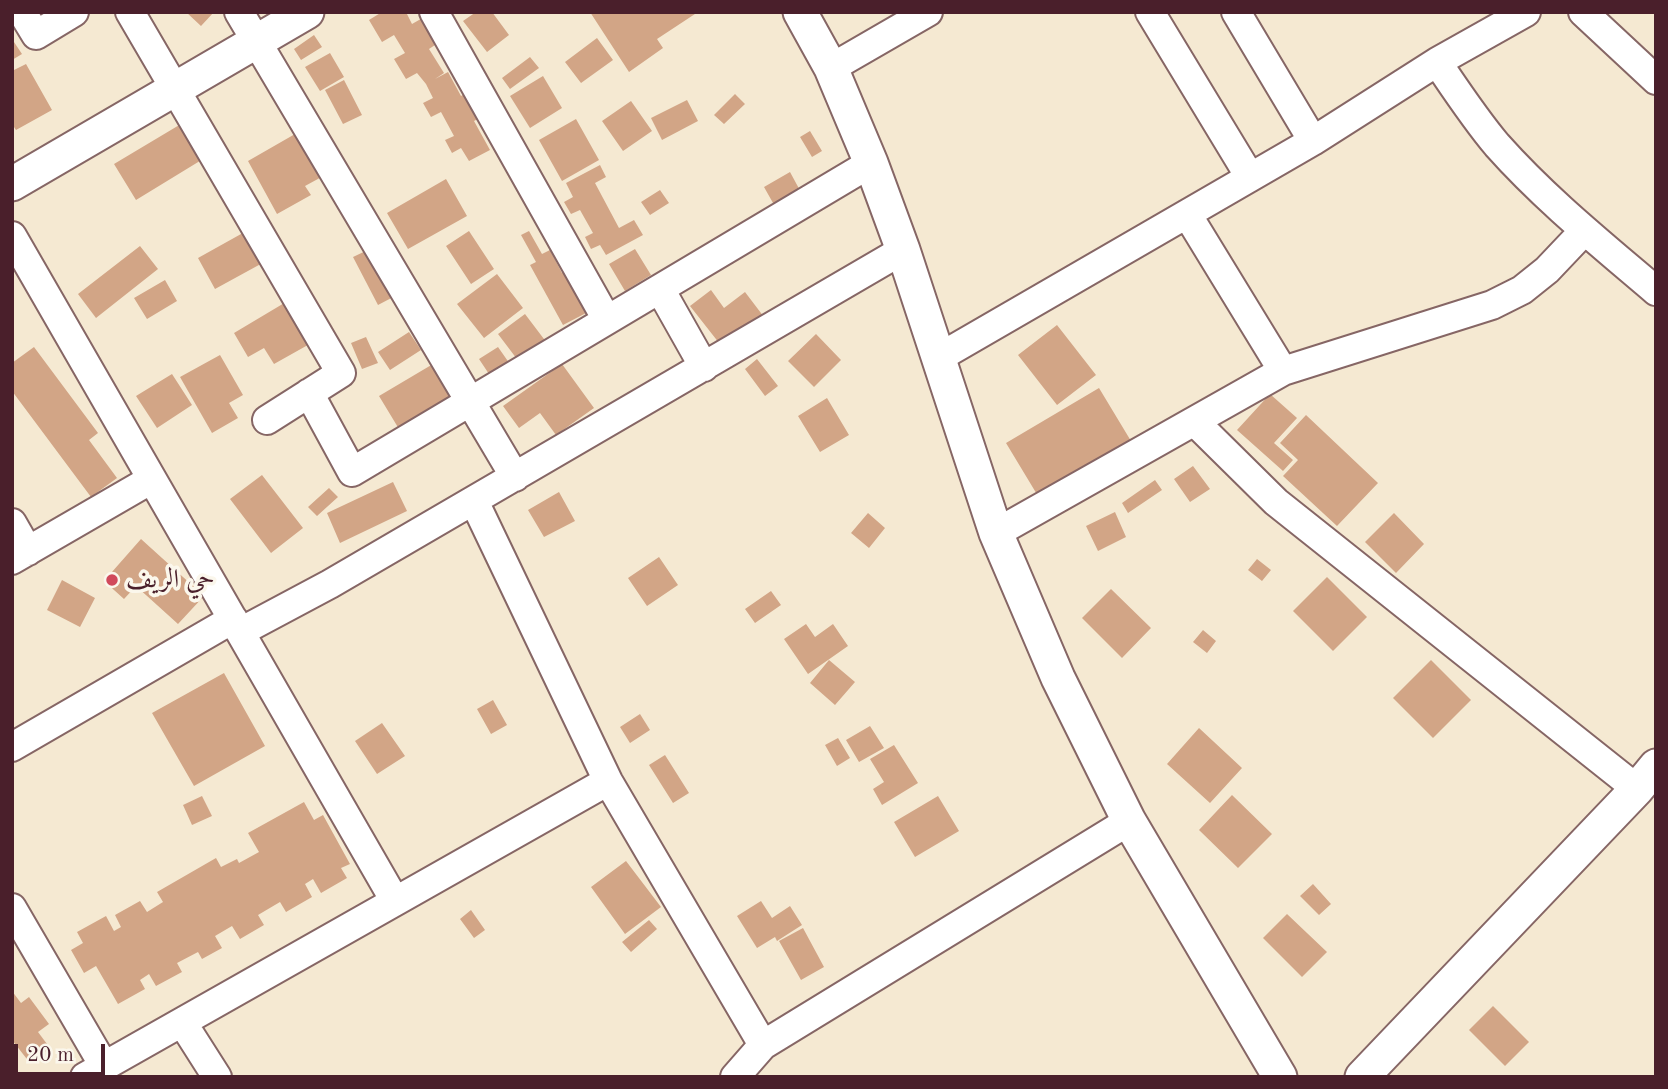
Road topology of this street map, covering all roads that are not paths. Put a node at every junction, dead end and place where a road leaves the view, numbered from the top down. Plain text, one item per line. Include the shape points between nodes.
1 (22, 12) edge
2 (74, 12) edge
3 (130, 12) edge
4 (239, 12) edge
5 (307, 12) edge
6 (434, 12) edge
7 (800, 12) edge
8 (928, 12) edge
9 (1150, 12) edge
10 (1236, 12) edge
11 (1527, 12) edge
12 (1583, 12) edge
13 (256, 41) junction
14 (1437, 62) junction
15 (831, 68) junction
16 (1656, 80) edge
17 (174, 89) junction
18 (1313, 141) junction
19 (871, 163) junction
20 (1250, 177) junction
21 (12, 184) edge
22 (1187, 214) junction
23 (1584, 230) junction
24 (12, 236) edge
25 (903, 250) junction
26 (660, 289) junction
27 (1656, 291) edge
28 (607, 320) junction
29 (938, 358) junction
30 (704, 367) junction
31 (1283, 371) junction
32 (309, 393) junction
33 (470, 401) junction
34 (267, 420) dead end
35 (1195, 422) junction
36 (515, 477) junction
37 (152, 479) junction
38 (474, 501) junction
39 (12, 523) edge
40 (996, 533) junction
41 (20, 556) edge
42 (237, 626) junction
43 (12, 747) edge
44 (1646, 778) edge
45 (608, 781) junction
46 (1129, 821) junction
47 (395, 901) junction
48 (12, 908) edge
49 (182, 1021) junction
50 (763, 1045) junction
51 (94, 1071) edge
52 (217, 1077) edge
53 (735, 1077) edge
54 (1280, 1077) edge
55 (1362, 1077) edge

1 - 2 street via 36,35
3 - 17 street
4 - 13 street
5 - 13 street
6 - 28 street
7 - 15 street
8 - 15 street
9 - 20 street
10 - 18 street
11 - 14 street
12 - 16 street
13 - 17 street
13 - 33 street
14 - 18 street
14 - 23 street via 1496,144
15 - 19 street
17 - 21 street
17 - 32 street via 341,373
18 - 20 street
19 - 25 street
19 - 26 street
20 - 22 street
22 - 29 street
22 - 31 street
23 - 27 street
23 - 31 street via 1547,270 1492,305
24 - 37 street
25 - 29 street
25 - 30 street
26 - 28 street
26 - 30 street
28 - 33 street
29 - 40 street
30 - 36 street
31 - 35 street
32 - 33 street via 352,472
32 - 34 street
33 - 36 street
35 - 40 street
35 - 44 street via 1276,502
36 - 38 street
37 - 41 street
37 - 42 street
38 - 42 street via 330,584
38 - 45 street
39 - 41 street
40 - 46 street via 1059,678
42 - 43 street
42 - 47 street
44 - 55 street
45 - 47 street
45 - 50 street
46 - 50 street
46 - 54 street
47 - 49 street
48 - 51 street
49 - 51 street
49 - 52 street
50 - 53 street

